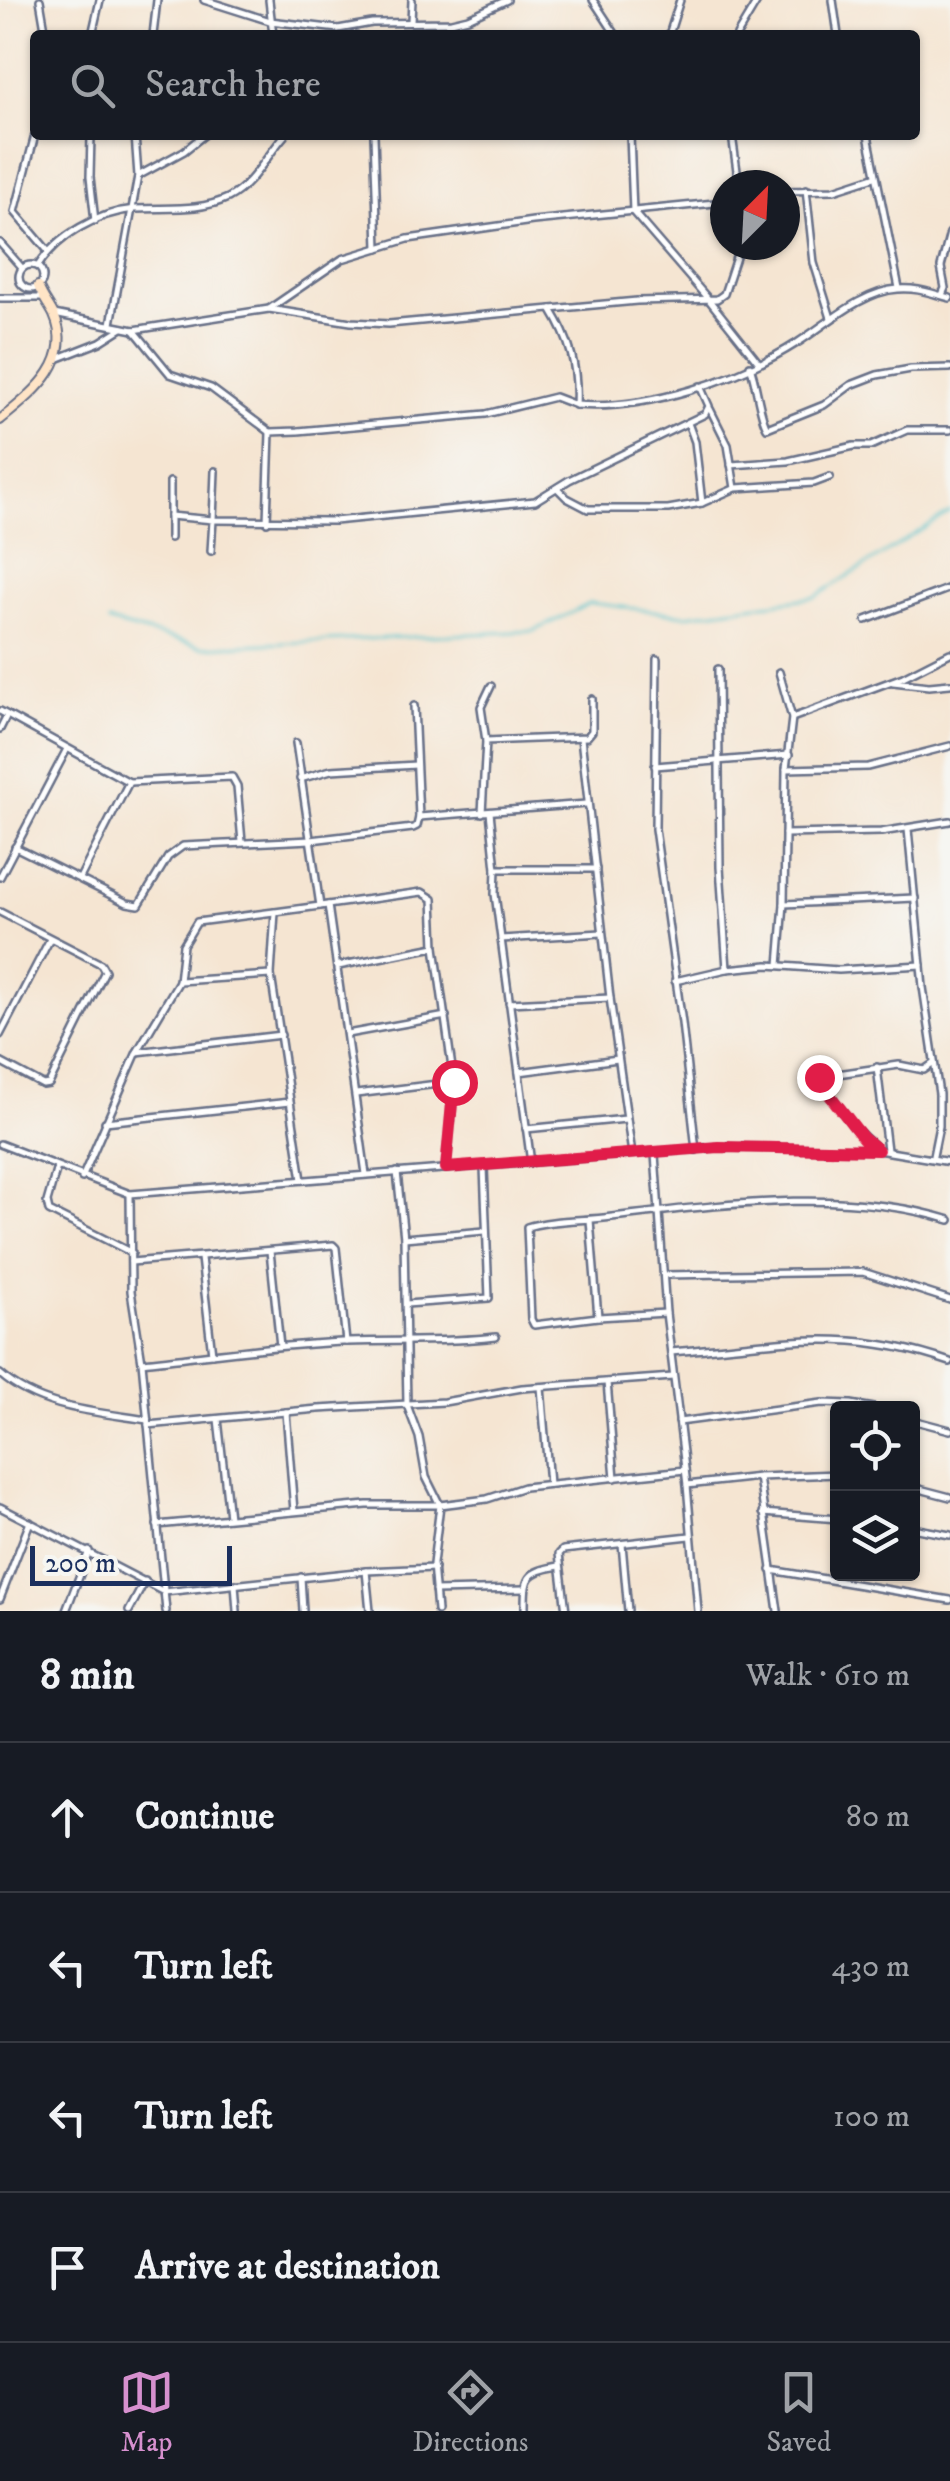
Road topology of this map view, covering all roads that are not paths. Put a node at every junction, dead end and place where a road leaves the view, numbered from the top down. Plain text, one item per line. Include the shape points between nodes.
1 (40, 0) edge
2 (100, 0) edge
3 (157, 0) edge
4 (204, 0) edge
5 (269, 0) edge
6 (412, 0) edge
7 (506, 0) edge
8 (593, 0) edge
9 (680, 0) edge
10 (758, 0) edge
11 (833, 0) edge
12 (270, 21) junction
13 (411, 21) junction
14 (45, 30) edge
15 (93, 30) edge
16 (154, 30) edge
17 (272, 30) edge
18 (326, 30) edge
19 (351, 30) edge
20 (613, 30) edge
21 (671, 30) edge
22 (740, 30) edge
23 (837, 30) edge
24 (34, 140) edge
25 (91, 140) edge
26 (135, 140) edge
27 (197, 140) edge
28 (281, 140) edge
29 (374, 140) edge
30 (630, 140) edge
31 (733, 140) edge
32 (869, 140) edge
33 (736, 170) edge
34 (138, 176) junction
35 (875, 176) junction
36 (806, 189) junction
37 (800, 190) edge
38 (710, 204) edge
39 (132, 209) junction
40 (633, 212) junction
41 (96, 221) junction
42 (950, 234) edge
43 (0, 243) edge
44 (378, 248) junction
45 (48, 251) junction
46 (735, 260) edge
47 (38, 266) junction
48 (22, 268) junction
49 (38, 286) junction
50 (899, 288) junction
51 (940, 296) junction
52 (0, 298) edge
53 (43, 298) junction
54 (950, 298) edge
55 (710, 300) junction
56 (269, 308) junction
57 (551, 309) junction
58 (54, 314) junction
59 (831, 318) junction
60 (111, 326) junction
61 (122, 328) junction
62 (134, 330) junction
63 (59, 358) junction
64 (759, 363) junction
65 (750, 366) junction
66 (950, 368) edge
67 (700, 386) junction
68 (576, 404) junction
69 (709, 406) junction
70 (0, 420) edge
71 (688, 423) junction
72 (950, 430) edge
73 (270, 432) junction
74 (732, 465) junction
75 (215, 471) dead end
76 (830, 478) dead end
77 (170, 482) dead end
78 (557, 488) junction
79 (736, 488) junction
80 (702, 502) junction
81 (170, 516) junction
82 (212, 520) junction
83 (267, 522) junction
84 (170, 538) dead end
85 (211, 551) dead end
86 (950, 588) edge
87 (866, 620) dead end
88 (950, 653) edge
89 (657, 659) dead end
90 (718, 669) dead end
91 (779, 672) dead end
92 (892, 682) junction
93 (950, 684) edge
94 (491, 686) dead end
95 (592, 699) dead end
96 (414, 706) dead end
97 (0, 711) edge
98 (8, 715) junction
99 (792, 718) junction
100 (0, 729) edge
101 (580, 738) junction
102 (486, 741) junction
103 (296, 743) dead end
104 (950, 746) edge
105 (67, 749) junction
106 (789, 755) junction
107 (717, 760) junction
108 (417, 765) junction
109 (654, 766) junction
110 (786, 769) junction
111 (300, 779) junction
112 (129, 782) junction
113 (586, 804) junction
114 (486, 813) junction
115 (419, 817) junction
116 (950, 822) edge
117 (908, 828) junction
118 (785, 834) junction
119 (311, 840) junction
120 (242, 842) junction
121 (15, 846) junction
122 (496, 869) junction
123 (596, 869) junction
124 (0, 877) edge
125 (80, 878) junction
126 (915, 898) junction
127 (784, 904) junction
128 (324, 906) junction
129 (0, 912) edge
130 (275, 912) junction
131 (603, 933) junction
132 (50, 938) junction
133 (501, 939) junction
134 (435, 947) junction
135 (921, 964) junction
136 (779, 965) junction
137 (338, 966) junction
138 (726, 969) junction
139 (271, 975) junction
140 (180, 981) junction
141 (675, 981) junction
142 (610, 998) junction
143 (509, 1003) junction
144 (446, 1016) junction
145 (347, 1034) junction
146 (0, 1035) edge
147 (281, 1035) junction
148 (138, 1052) junction
149 (618, 1058) junction
150 (0, 1062) edge
151 (934, 1063) junction
152 (878, 1067) junction
153 (519, 1072) junction
154 (454, 1082) junction
155 (356, 1094) junction
156 (290, 1102) junction
157 (626, 1119) junction
158 (105, 1122) junction
159 (526, 1129) junction
160 (0, 1144) edge
161 (696, 1150) junction
162 (878, 1150) junction
163 (888, 1150) junction
164 (632, 1154) junction
165 (655, 1154) junction
166 (933, 1156) junction
167 (950, 1162) edge
168 (531, 1163) junction
169 (57, 1167) junction
170 (484, 1167) junction
171 (446, 1168) junction
172 (397, 1171) junction
173 (366, 1174) junction
174 (82, 1178) junction
175 (302, 1180) junction
176 (130, 1194) junction
177 (659, 1212) junction
178 (590, 1220) junction
179 (950, 1220) edge
180 (486, 1231) junction
181 (404, 1238) junction
182 (270, 1251) junction
183 (132, 1253) junction
184 (202, 1258) junction
185 (131, 1262) junction
186 (664, 1275) junction
187 (950, 1300) edge
188 (406, 1304) junction
189 (666, 1313) junction
190 (598, 1316) junction
191 (496, 1337) dead end
192 (346, 1342) junction
193 (406, 1343) junction
194 (280, 1346) junction
195 (671, 1352) junction
196 (212, 1355) junction
197 (142, 1362) junction
198 (950, 1362) edge
199 (0, 1374) edge
200 (672, 1377) junction
201 (607, 1382) junction
202 (542, 1387) junction
203 (408, 1405) junction
204 (830, 1405) edge
205 (286, 1412) junction
206 (218, 1419) junction
207 (148, 1422) junction
208 (678, 1422) junction
209 (920, 1422) edge
210 (950, 1430) edge
211 (685, 1470) junction
212 (830, 1474) edge
213 (759, 1477) junction
214 (615, 1479) junction
215 (549, 1485) junction
216 (688, 1485) junction
217 (920, 1489) edge
218 (950, 1496) edge
219 (440, 1504) junction
220 (0, 1507) edge
221 (294, 1511) junction
222 (763, 1512) junction
223 (830, 1517) edge
224 (229, 1518) junction
225 (30, 1522) junction
226 (158, 1525) junction
227 (920, 1529) edge
228 (950, 1534) edge
229 (692, 1536) junction
230 (622, 1544) junction
231 (89, 1551) junction
232 (559, 1566) junction
233 (434, 1568) junction
234 (771, 1570) junction
235 (366, 1571) junction
236 (301, 1578) junction
237 (145, 1581) junction
238 (236, 1584) junction
239 (435, 1590) junction
240 (525, 1590) junction
241 (164, 1592) junction
242 (0, 1600) edge
243 (950, 1600) edge
244 (66, 1611) edge
245 (129, 1611) edge
246 (166, 1611) edge
247 (237, 1611) edge
248 (303, 1611) edge
249 (370, 1611) edge
250 (436, 1611) edge
251 (525, 1611) edge
252 (566, 1611) edge
253 (628, 1611) edge
254 (698, 1611) edge
255 (778, 1611) edge

1 - 14 street
2 - 15 street
3 - 16 street
4 - 12 street
5 - 12 street
6 - 13 street
7 - 13 street via 468,18
8 - 20 street
9 - 21 street
10 - 22 street
11 - 23 street
12 - 17 street
12 - 18 street
13 - 19 street
24 - 45 street via 15,212
25 - 41 street
26 - 34 street
27 - 34 street
28 - 39 street via 227,198 187,208
29 - 44 street
30 - 40 street
31 - 33 street
32 - 35 street
34 - 39 street
35 - 36 street via 848,188
35 - 50 street
36 - 37 street
36 - 59 street via 814,263
38 - 40 street
39 - 41 street
39 - 60 street
40 - 44 street via 462,230
40 - 55 street
41 - 45 street
42 - 51 street
43 - 48 street
44 - 56 street via 326,267
45 - 47 street
46 - 55 street via 724,294
47 - 48 street
47 - 49 street
48 - 49 street via 22,284
49 - 53 street
50 - 51 street
50 - 59 street
51 - 54 street
52 - 53 street
53 - 58 street
55 - 57 street
55 - 64 street
56 - 57 street via 389,324
56 - 62 street
57 - 68 street via 575,363
58 - 60 street
58 - 63 street
59 - 64 street
60 - 61 street
61 - 62 street
61 - 63 street
62 - 73 street via 170,374 211,388
63 - 70 street
64 - 65 street
65 - 66 street via 767,428 877,375
65 - 67 street
67 - 68 street via 602,407
67 - 69 street
68 - 73 street via 556,397 486,414
69 - 71 street
69 - 74 street
71 - 78 street
71 - 80 street
72 - 74 street via 907,430 864,448
73 - 83 street
74 - 79 street
75 - 82 street
76 - 79 street
77 - 81 street
78 - 80 street via 588,509
78 - 83 street via 535,501
79 - 80 street
81 - 82 street
81 - 84 street
82 - 83 street
82 - 85 street
86 - 87 street
88 - 92 street
89 - 109 street
90 - 107 street
91 - 99 street
92 - 93 street
92 - 99 street
94 - 102 street via 481,707
95 - 101 street via 591,734
96 - 108 street
97 - 98 street
98 - 100 street
98 - 105 street
99 - 106 street
101 - 102 street
101 - 113 street
102 - 114 street
103 - 111 street
104 - 110 street via 868,767
105 - 112 street
105 - 121 street
106 - 107 street
106 - 110 street
107 - 109 street
107 - 138 street
108 - 111 street via 331,770
108 - 115 street
109 - 141 street via 655,829
110 - 118 street
111 - 119 street
112 - 120 street via 232,776
112 - 125 street
113 - 114 street
113 - 123 street
114 - 115 street
114 - 122 street
115 - 119 street via 414,828
116 - 117 street
117 - 118 street
117 - 126 street
118 - 127 street
119 - 120 street
119 - 128 street
120 - 125 street via 177,848 139,905
121 - 124 street
121 - 125 street
122 - 123 street
122 - 133 street
123 - 131 street
126 - 127 street
126 - 135 street
127 - 136 street
128 - 130 street
128 - 134 street via 425,892 433,898
128 - 137 street
129 - 132 street
130 - 139 street
130 - 140 street via 197,922 183,945
131 - 133 street
131 - 142 street
132 - 146 street
132 - 150 street via 105,972 49,1084
133 - 143 street
134 - 137 street
134 - 144 street
135 - 136 street via 850,970
135 - 151 street
136 - 138 street
137 - 145 street
138 - 141 street
139 - 140 street
139 - 147 street
140 - 148 street
141 - 161 street
142 - 143 street
142 - 149 street
143 - 153 street
144 - 145 street
144 - 154 street
145 - 155 street
147 - 148 street
147 - 156 street
148 - 158 street
149 - 153 street
149 - 157 street
151 - 152 street via 924,1070
151 - 166 street via 940,1112
152 - 162 street via 817,1078
152 - 163 street
153 - 159 street
154 - 155 street
154 - 171 street
155 - 173 street
156 - 158 street
156 - 175 street
157 - 159 street
157 - 164 street
158 - 174 street
159 - 168 street
160 - 169 street
161 - 162 street
161 - 165 street
162 - 163 street
163 - 166 street
164 - 165 street
164 - 168 street
165 - 177 street
166 - 167 street
168 - 170 street
169 - 174 street
169 - 183 street via 49,1211
170 - 171 street
170 - 180 street
171 - 172 street
172 - 173 street
172 - 181 street
173 - 175 street
174 - 176 street
175 - 176 street
176 - 183 street
177 - 178 street
177 - 179 street via 858,1204
177 - 186 street
178 - 190 street
178 - 190 street via 527,1227 531,1319 534,1325
180 - 181 street
180 - 188 street via 489,1298
181 - 188 street
182 - 184 street
182 - 192 street via 336,1248
182 - 194 street
183 - 185 street
184 - 185 street
184 - 196 street
185 - 197 street
186 - 187 street via 863,1272
186 - 189 street
188 - 193 street
189 - 190 street
189 - 195 street
191 - 193 street
192 - 193 street
192 - 194 street
193 - 203 street
194 - 196 street
195 - 198 street via 832,1338
195 - 200 street
196 - 197 street
197 - 207 street
199 - 207 street via 29,1394
200 - 201 street
200 - 208 street
201 - 202 street
201 - 214 street
202 - 203 street
202 - 215 street
203 - 205 street
203 - 219 street via 426,1478
204 - 208 street
205 - 206 street
205 - 221 street
206 - 207 street
206 - 224 street
207 - 226 street
208 - 211 street
209 - 210 street
211 - 214 street
211 - 216 street
212 - 213 street
213 - 216 street
213 - 222 street
214 - 215 street
215 - 219 street
216 - 229 street
217 - 218 street
219 - 221 street
219 - 233 street
220 - 225 street
221 - 224 street
222 - 223 street
222 - 234 street
224 - 226 street
225 - 231 street
225 - 242 street
226 - 241 street
227 - 228 street
229 - 230 street
229 - 254 street
230 - 232 street via 563,1550
230 - 253 street
231 - 237 street
231 - 244 street
232 - 240 street via 534,1572
232 - 252 street
233 - 235 street
233 - 239 street
234 - 243 street
234 - 255 street
235 - 236 street
235 - 249 street
236 - 238 street
236 - 248 street
237 - 241 street
237 - 245 street
238 - 241 street
238 - 247 street
239 - 240 street
239 - 250 street
240 - 251 street
241 - 246 street

